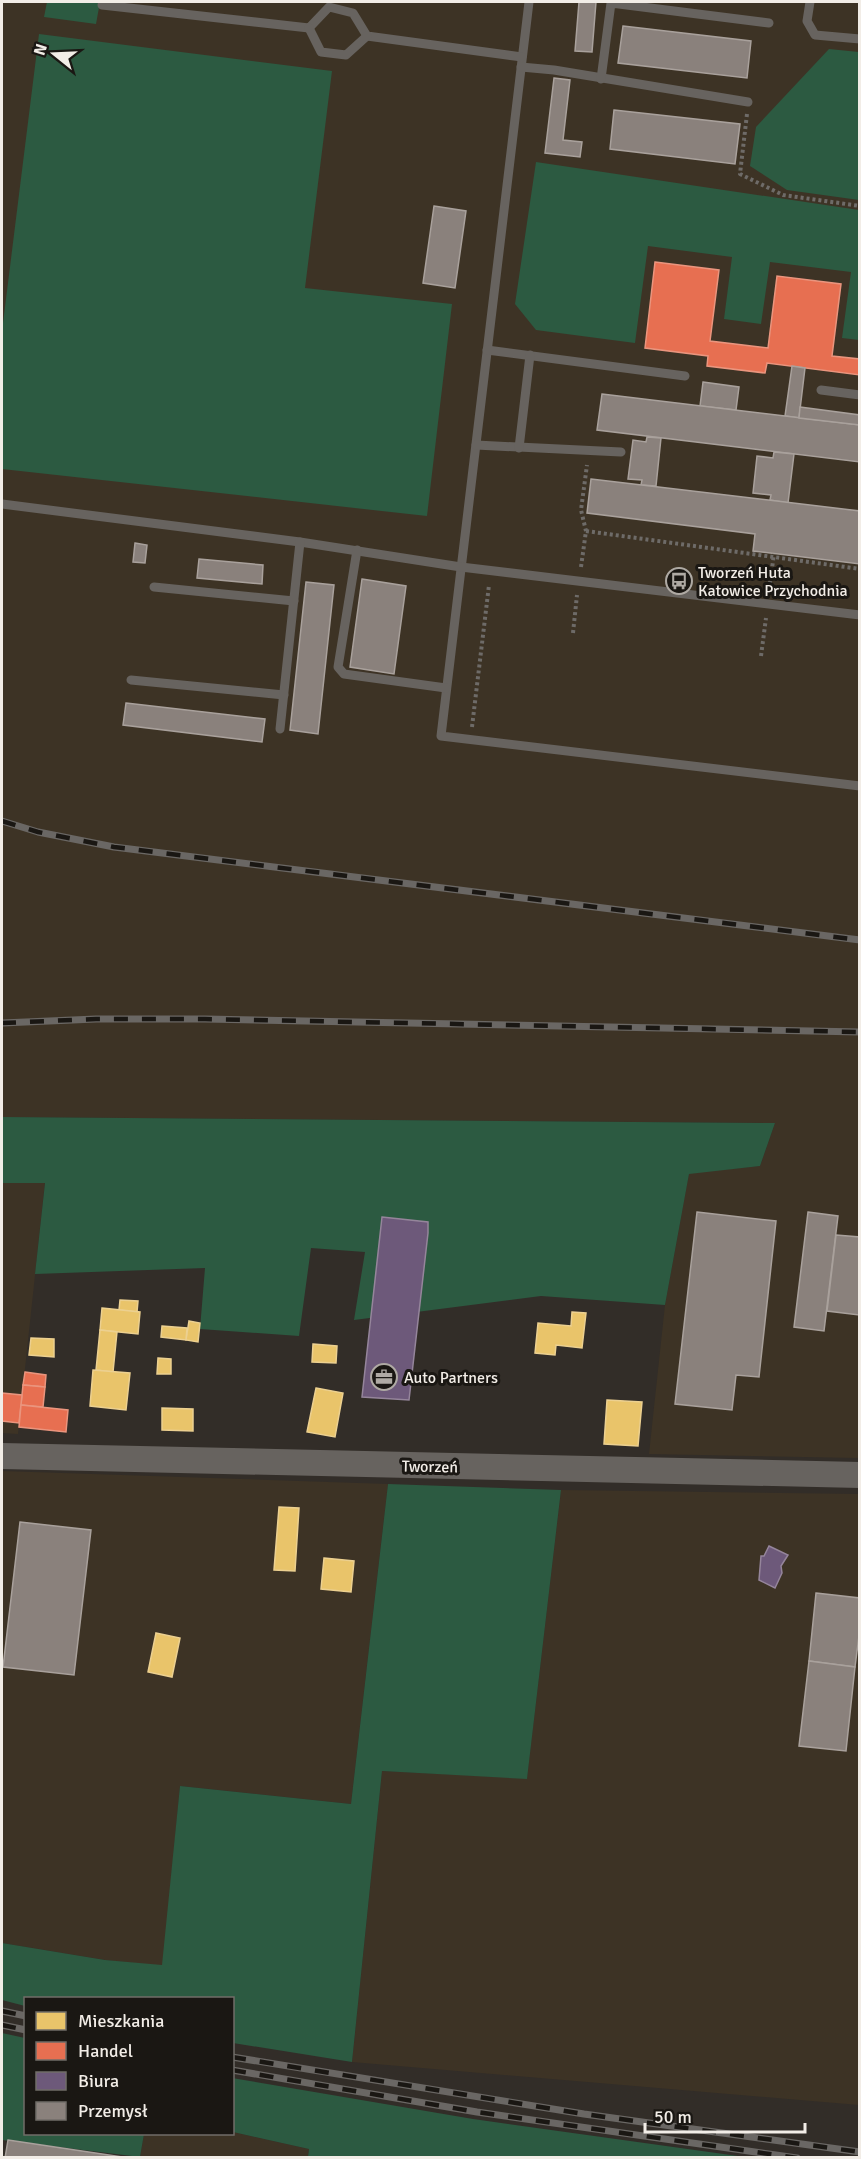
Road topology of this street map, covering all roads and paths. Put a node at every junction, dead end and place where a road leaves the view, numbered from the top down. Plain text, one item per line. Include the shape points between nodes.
1 (529, 2) edge
2 (810, 2) edge
3 (102, 5) dead end
4 (769, 23) dead end
5 (309, 28) junction
6 (367, 36) junction
7 (860, 39) edge
8 (522, 62) junction
9 (601, 79) junction
10 (748, 102) joint
11 (860, 206) edge
12 (487, 350) junction
13 (531, 355) junction
14 (685, 376) dead end
15 (821, 390) dead end
16 (860, 395) edge
17 (476, 445) junction
18 (519, 448) junction
19 (589, 451) junction
20 (621, 452) dead end
21 (2, 504) edge
22 (586, 531) junction
23 (300, 542) junction
24 (357, 550) junction
25 (461, 567) junction
26 (860, 568) edge
27 (490, 571) junction
28 (579, 581) junction
29 (154, 587) dead end
30 (294, 601) junction
31 (860, 615) edge
32 (573, 633) dead end
33 (131, 681) dead end
34 (446, 688) junction
35 (284, 695) junction
36 (280, 729) dead end
37 (470, 739) junction
38 (860, 786) edge
39 (2, 1456) edge
40 (860, 1475) edge

1 - 8 lane
2 - 7 lane via 807,21 815,35
3 - 5 lane
4 - 9 lane via 611,3
5 - 6 lane via 329,7 352,13
5 - 6 lane via 321,52 346,55
6 - 8 lane
8 - 9 lane
8 - 12 lane
9 - 10 lane
10 - 11 path via 740,174 783,195
12 - 13 lane
12 - 17 lane
13 - 14 lane
13 - 18 lane
15 - 16 lane
17 - 18 lane
17 - 25 lane
18 - 19 lane
19 - 20 lane
19 - 22 path via 580,510
21 - 23 lane
22 - 26 path
22 - 28 path
23 - 24 lane
23 - 30 lane
24 - 25 lane
24 - 34 lane via 338,667 344,674
25 - 27 lane
25 - 34 lane
27 - 28 lane
27 - 37 path
28 - 31 lane
28 - 32 path
29 - 30 lane
30 - 35 lane
33 - 35 lane
34 - 37 lane via 441,736
35 - 36 lane
37 - 38 lane
39 - 40 street, Tworzeń

